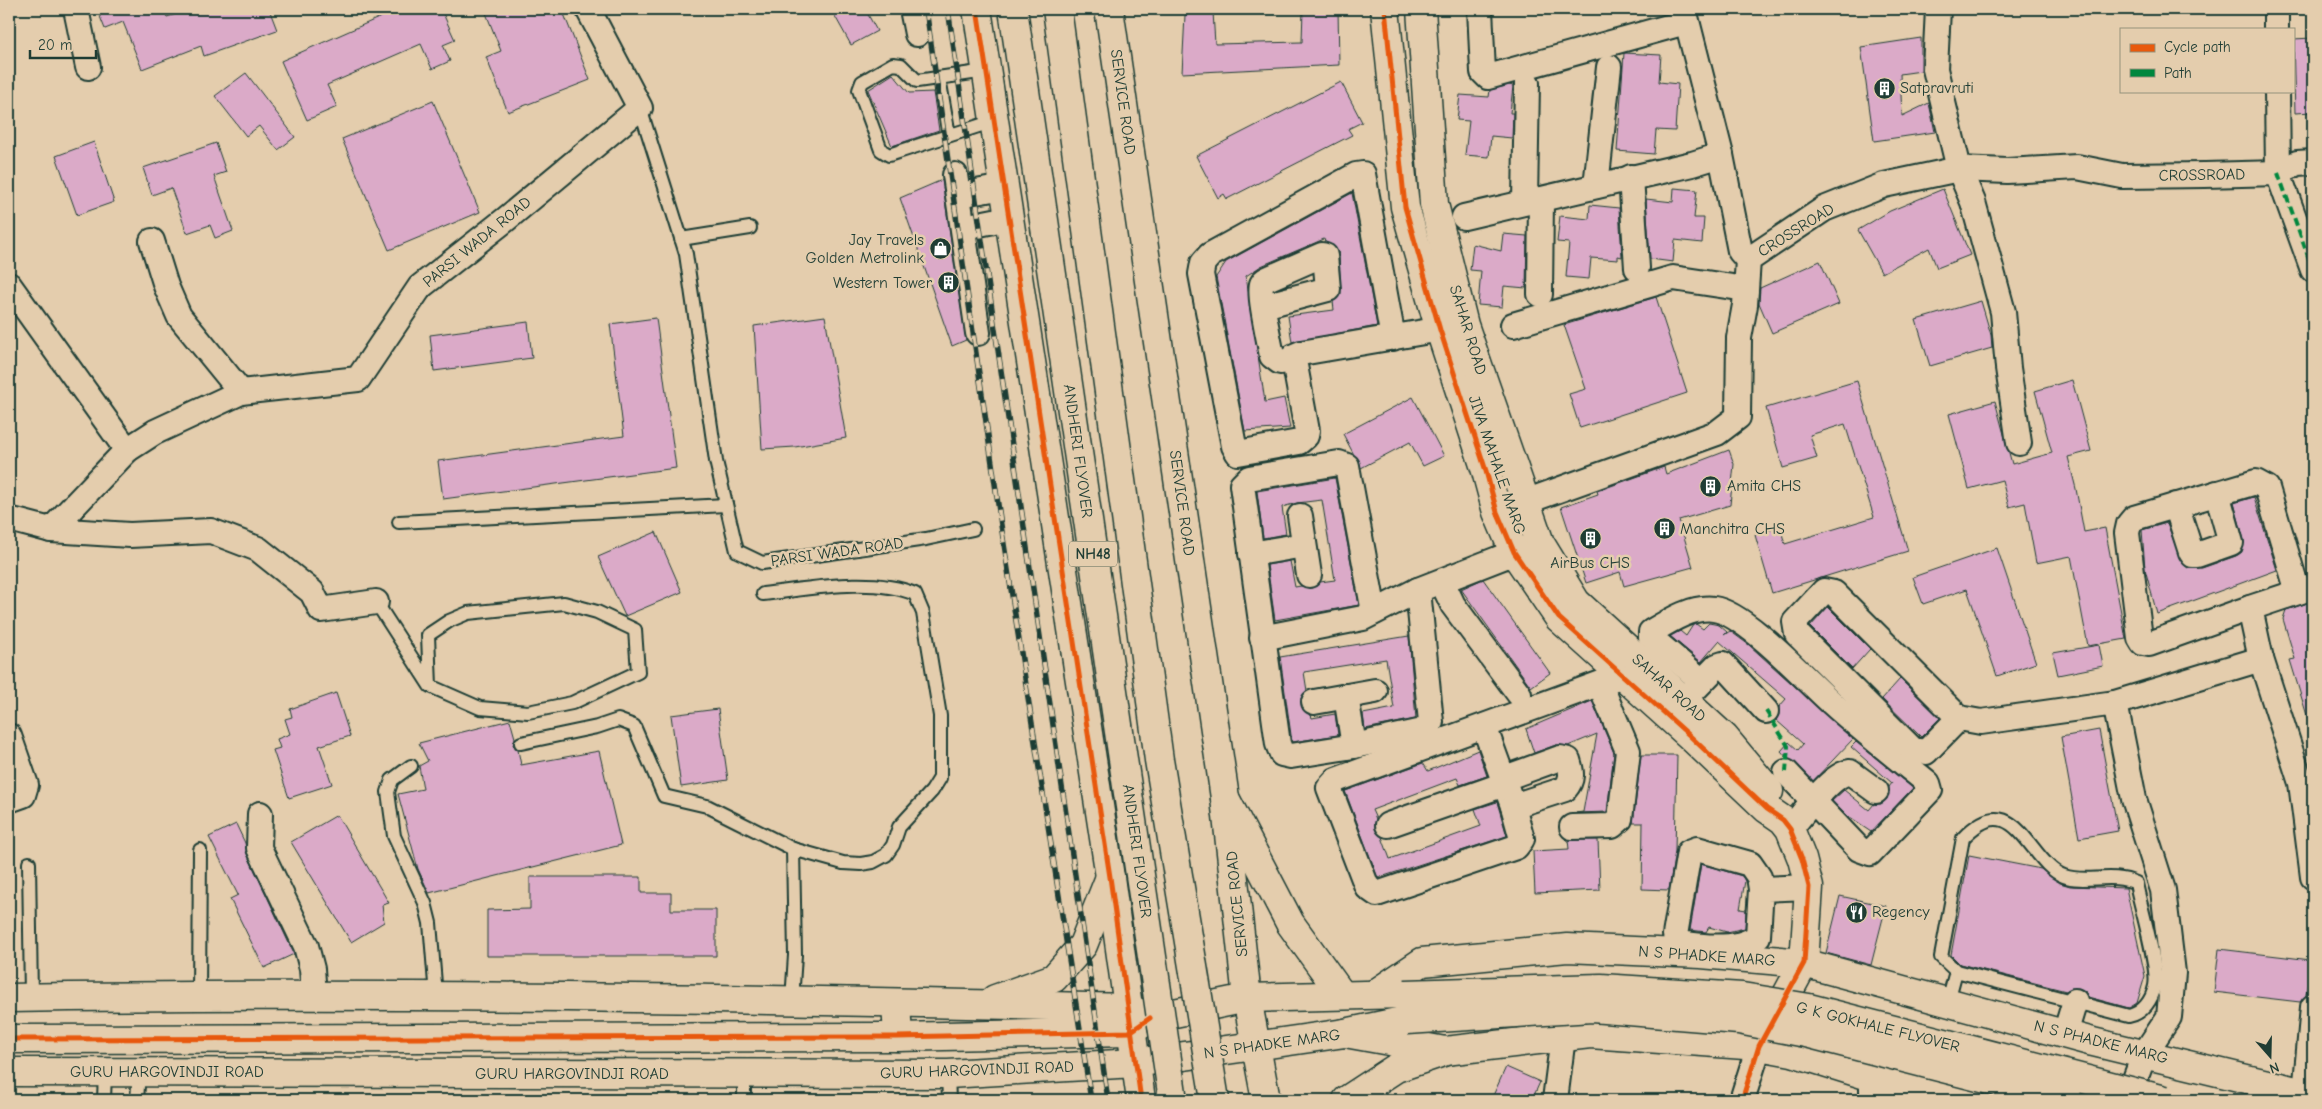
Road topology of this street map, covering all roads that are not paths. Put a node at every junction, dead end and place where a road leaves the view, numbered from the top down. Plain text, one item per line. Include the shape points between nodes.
1 (76, 9) edge
2 (588, 9) edge
3 (912, 9) edge
4 (977, 9) edge
5 (1013, 9) edge
6 (1057, 9) edge
7 (1109, 9) edge
8 (1385, 9) edge
9 (1480, 9) edge
10 (1938, 9) edge
11 (2276, 9) edge
12 (1685, 16) edge
13 (1421, 20) edge
14 (2276, 28) edge
15 (917, 34) dead end
16 (1388, 36) junction
17 (88, 67) dead end
18 (1609, 67) dead end
19 (986, 71) junction
20 (939, 78) junction
21 (1527, 84) dead end
22 (2277, 92) edge
23 (640, 108) junction
24 (1429, 116) junction
25 (1396, 120) junction
26 (994, 121) junction
27 (949, 136) junction
28 (1721, 155) junction
29 (2313, 162) edge
30 (1959, 169) junction
31 (2278, 173) junction
32 (1631, 177) junction
33 (1596, 186) junction
34 (1004, 187) junction
35 (1533, 200) junction
36 (1464, 217) dead end
37 (1009, 218) junction
38 (964, 227) junction
39 (750, 228) dead end
40 (681, 239) junction
41 (152, 241) dead end
42 (1748, 260) junction
43 (1637, 268) dead end
44 (2313, 270) edge
45 (9, 286) edge
46 (1746, 290) junction
47 (1540, 294) dead end
48 (1264, 306) dead end
49 (1513, 326) dead end
50 (1452, 328) junction
51 (978, 333) dead end
52 (1393, 338) junction
53 (1294, 360) junction
54 (241, 392) junction
55 (1499, 422) junction
56 (1472, 430) junction
57 (2019, 443) dead end
58 (127, 450) junction
59 (2217, 493) junction
60 (1526, 501) junction
61 (726, 505) junction
62 (2176, 505) junction
63 (1497, 512) junction
64 (1300, 516) dead end
65 (9, 519) edge
66 (399, 522) dead end
67 (973, 529) dead end
68 (51, 530) junction
69 (1540, 543) junction
70 (1304, 545) junction
71 (1514, 552) junction
72 (1251, 554) junction
73 (1308, 575) dead end
74 (1442, 582) junction
75 (2306, 589) edge
76 (1418, 590) junction
77 (763, 594) dead end
78 (376, 602) joint
79 (2250, 608) junction
80 (1374, 612) junction
81 (1262, 638) junction
82 (2261, 659) junction
83 (1611, 680) junction
84 (1702, 681) junction
85 (430, 686) junction
86 (1375, 691) dead end
87 (1519, 694) dead end
88 (1346, 696) junction
89 (1314, 702) dead end
90 (2115, 703) junction
91 (1676, 709) junction
92 (1766, 710) dead end
93 (1959, 718) junction
94 (1484, 726) junction
95 (9, 736) edge
96 (521, 743) dead end
97 (1354, 746) junction
98 (411, 766) dead end
99 (1786, 772) dead end
100 (1507, 790) junction
101 (1876, 791) dead end
102 (1225, 798) junction
103 (9, 800) edge
104 (1814, 801) junction
105 (260, 814) dead end
106 (1786, 824) junction
107 (1388, 825) dead end
108 (1572, 827) dead end
109 (793, 849) junction
110 (200, 850) dead end
111 (29, 863) dead end
112 (1110, 877) junction
113 (2313, 877) edge
114 (1809, 887) junction
115 (1761, 889) junction
116 (1804, 963) junction
117 (1956, 971) junction
118 (1376, 993) junction
119 (314, 994) junction
120 (199, 995) junction
121 (1342, 995) junction
122 (436, 996) junction
123 (20, 997) edge
124 (1247, 998) junction
125 (792, 1001) junction
126 (1948, 1002) junction
127 (2075, 1002) junction
128 (896, 1003) junction
129 (979, 1004) junction
130 (2313, 1007) edge
131 (1136, 1019) junction
132 (1345, 1033) junction
133 (2065, 1034) junction
134 (898, 1037) junction
135 (1563, 1037) junction
136 (9, 1039) edge
137 (1255, 1046) junction
138 (1759, 1046) junction
139 (1444, 1051) junction
140 (2145, 1053) junction
141 (1136, 1063) junction
142 (9, 1072) edge
143 (105, 1072) junction
144 (139, 1072) junction
145 (744, 1087) edge
146 (948, 1087) edge
147 (1872, 1088) edge
148 (2309, 1094) edge
149 (104, 1100) edge
150 (137, 1100) edge
151 (1141, 1100) edge
152 (1173, 1100) edge
153 (1215, 1100) edge
154 (1266, 1100) edge
155 (1347, 1100) edge
156 (1555, 1100) edge
157 (1742, 1100) edge
158 (1970, 1100) edge
159 (2068, 1100) edge
160 (2127, 1100) edge
161 (2165, 1100) edge

1 - 17 street
2 - 23 street, PARSI WADA ROAD
3 - 15 street
4 - 19 main road
5 - 152 main road, ANDHERI FLYOVER / NH48, bridge
6 - 153 main road, NH48, bridge via 1159,760
7 - 102 main road, SERVICE ROAD
8 - 16 main road, JIVA MAHALE MARG
9 - 12 street via 1483,72 1488,77
10 - 30 street via 1935,69
11 - 14 street
12 - 28 street
13 - 16 main road
13 - 24 main road, SAHAR ROAD
16 - 25 main road, JIVA MAHALE MARG
18 - 33 street
19 - 20 lane
19 - 26 main road
20 - 27 lane
20 - 27 lane via 917,81 901,65 893,64 862,82 859,90 881,150 889,155
21 - 35 street
22 - 31 street
23 - 40 lane, PARSI WADA ROAD
23 - 54 street, PARSI WADA ROAD via 420,287 358,380
24 - 25 main road
24 - 50 main road, SAHAR ROAD via 1434,204
25 - 50 main road, JIVA MAHALE MARG via 1405,207
26 - 27 lane
26 - 34 main road
28 - 32 street
28 - 42 street via 1740,251
29 - 31 street, CROSSROAD via 2298,163
30 - 31 street, CROSSROAD via 2007,171 2077,167 2122,176
30 - 42 street, CROSSROAD via 1884,185 1824,209
30 - 57 street via 1973,202 2003,312
31 - 44 street
32 - 33 street
32 - 43 street
33 - 35 street
34 - 37 main road
34 - 38 street via 957,185
35 - 36 street
35 - 47 street
37 - 38 street
37 - 112 main road
38 - 51 street
39 - 40 lane
40 - 61 lane, PARSI WADA ROAD via 686,254 716,461
41 - 54 street via 166,286 180,316
42 - 46 street, CROSSROAD
45 - 58 street
46 - 49 street via 1672,278
46 - 60 street, CROSSROAD via 1739,338 1738,417 1717,433
48 - 53 street via 1272,356 1280,362
50 - 52 street
50 - 55 main road, SAHAR ROAD
50 - 56 main road, JIVA MAHALE MARG
52 - 53 street via 1301,353 1294,356
52 - 53 street via 1365,176 1361,174 1210,255 1203,263 1202,274 1236,452 1299,442 1306,436
54 - 58 street, PARSI WADA ROAD via 155,432
55 - 56 main road
55 - 60 main road, SAHAR ROAD
56 - 63 main road, JIVA MAHALE MARG
58 - 68 street, PARSI WADA ROAD
59 - 62 street
59 - 62 street via 2231,543 2197,555 2191,552
59 - 75 street via 2256,482 2267,488
60 - 63 street, CROSSROAD
60 - 69 main road, SAHAR ROAD
61 - 66 lane
61 - 67 lane, PARSI WADA ROAD via 737,551 762,563
62 - 79 street via 2134,518 2129,524 2127,533 2141,641 2149,644
63 - 71 main road, JIVA MAHALE MARG
64 - 70 street
65 - 68 street
68 - 78 street via 130,535 211,531 258,549 312,592 321,610
69 - 71 street
69 - 91 main road, SAHAR ROAD via 1576,602
70 - 72 street
70 - 73 street
71 - 74 street
71 - 83 main road, JIVA MAHALE MARG via 1559,618
72 - 80 street via 1242,485 1249,478 1339,463 1347,466
72 - 81 street
74 - 76 street
74 - 87 street via 1453,605
75 - 79 street
76 - 80 street
76 - 97 street via 1431,722 1423,730
77 - 109 lane via 845,586 900,588 915,594 924,613 940,716 940,778 899,827 886,855 873,862 843,863
78 - 85 lane
79 - 82 street
80 - 81 street via 1363,618
81 - 97 street via 1282,754 1291,756
82 - 90 street
82 - 113 street via 2301,783
83 - 91 main road, JIVA MAHALE MARG
83 - 94 street
83 - 108 street via 1628,751 1620,819 1612,826
84 - 91 street
84 - 92 street via 1723,664
84 - 104 street via 1650,638 1651,632 1704,608 1717,609 1744,622 1832,703 1928,783 1930,790 1870,853 1859,849
85 - 85 lane via 480,708 528,712 572,703 638,672 635,630 597,612 564,603 468,613 428,635
86 - 88 street
88 - 89 street
88 - 97 street
90 - 93 street via 1981,722
90 - 140 street via 2134,799 2163,890 2173,973 2169,1017
91 - 106 main road, JIVA MAHALE MARG via 1767,809
93 - 93 street via 1834,593 1824,591 1795,622 1797,634 1913,750 1926,752
94 - 100 street
94 - 100 street via 1336,780 1329,788 1367,887 1377,894 1516,847 1522,838
95 - 103 street via 26,785 22,795
96 - 109 lane via 618,720 634,726 664,796 707,806
98 - 122 lane via 392,780 388,792 394,836 430,923
99 - 104 street
100 - 107 street
101 - 104 street via 1850,772 1842,773
102 - 121 main road via 1290,923
102 - 124 main road, SERVICE ROAD
104 - 106 street
105 - 119 street via 258,848 306,946
106 - 114 main road via 1802,859
109 - 125 lane via 795,955
110 - 120 lane
111 - 123 lane
112 - 129 main road via 1083,945 1054,978
112 - 131 main road
114 - 115 street
114 - 116 main road
115 - 115 street via 1759,877 1750,864 1697,849 1689,852 1675,935 1681,943 1703,947 1750,942 1758,936
116 - 118 main road, N S PHADKE MARG via 1567,948 1422,962
116 - 126 main road, N S PHADKE MARG
116 - 138 main road
117 - 126 lane
117 - 127 lane
117 - 127 lane via 1941,957 1962,838 1972,828 1988,820 2004,820 2021,832 2055,872 2066,877 2125,878 2136,883 2154,967 2155,986 2145,1009 2129,1016
118 - 121 main road
118 - 161 main road, G K GOKHALE FLYOVER, bridge via 1601,988 1742,997 1809,1008
119 - 120 main road
119 - 122 main road
120 - 123 main road
121 - 124 main road
122 - 125 main road
124 - 131 main road
124 - 137 main road, SERVICE ROAD
125 - 128 main road
126 - 133 main road, N S PHADKE MARG
127 - 133 street
128 - 129 main road
128 - 134 main road
129 - 131 main road
130 - 148 street
131 - 134 main road
131 - 141 main road
132 - 137 main road, N S PHADKE MARG
132 - 139 main road, N S PHADKE MARG
132 - 159 main road, G K GOKHALE FLYOVER, bridge via 1407,1020 1592,1008 1738,1020 1806,1033
133 - 140 main road, N S PHADKE MARG
134 - 136 main road
135 - 138 main road, N S PHADKE MARG via 1590,1034
135 - 139 main road, N S PHADKE MARG
135 - 156 street
137 - 141 main road, N S PHADKE MARG
137 - 154 main road
138 - 147 main road, N S PHADKE MARG via 1792,1052
138 - 157 street
139 - 155 main road via 1396,1068
140 - 148 main road, N S PHADKE MARG
140 - 160 street
141 - 146 main road, GURU HARGOVINDJI ROAD
141 - 151 main road
142 - 143 main road, GURU HARGOVINDJI ROAD
143 - 144 main road, GURU HARGOVINDJI ROAD
143 - 149 lane
144 - 145 main road, GURU HARGOVINDJI ROAD
144 - 150 lane
145 - 146 main road, GURU HARGOVINDJI ROAD
147 - 158 main road, N S PHADKE MARG

